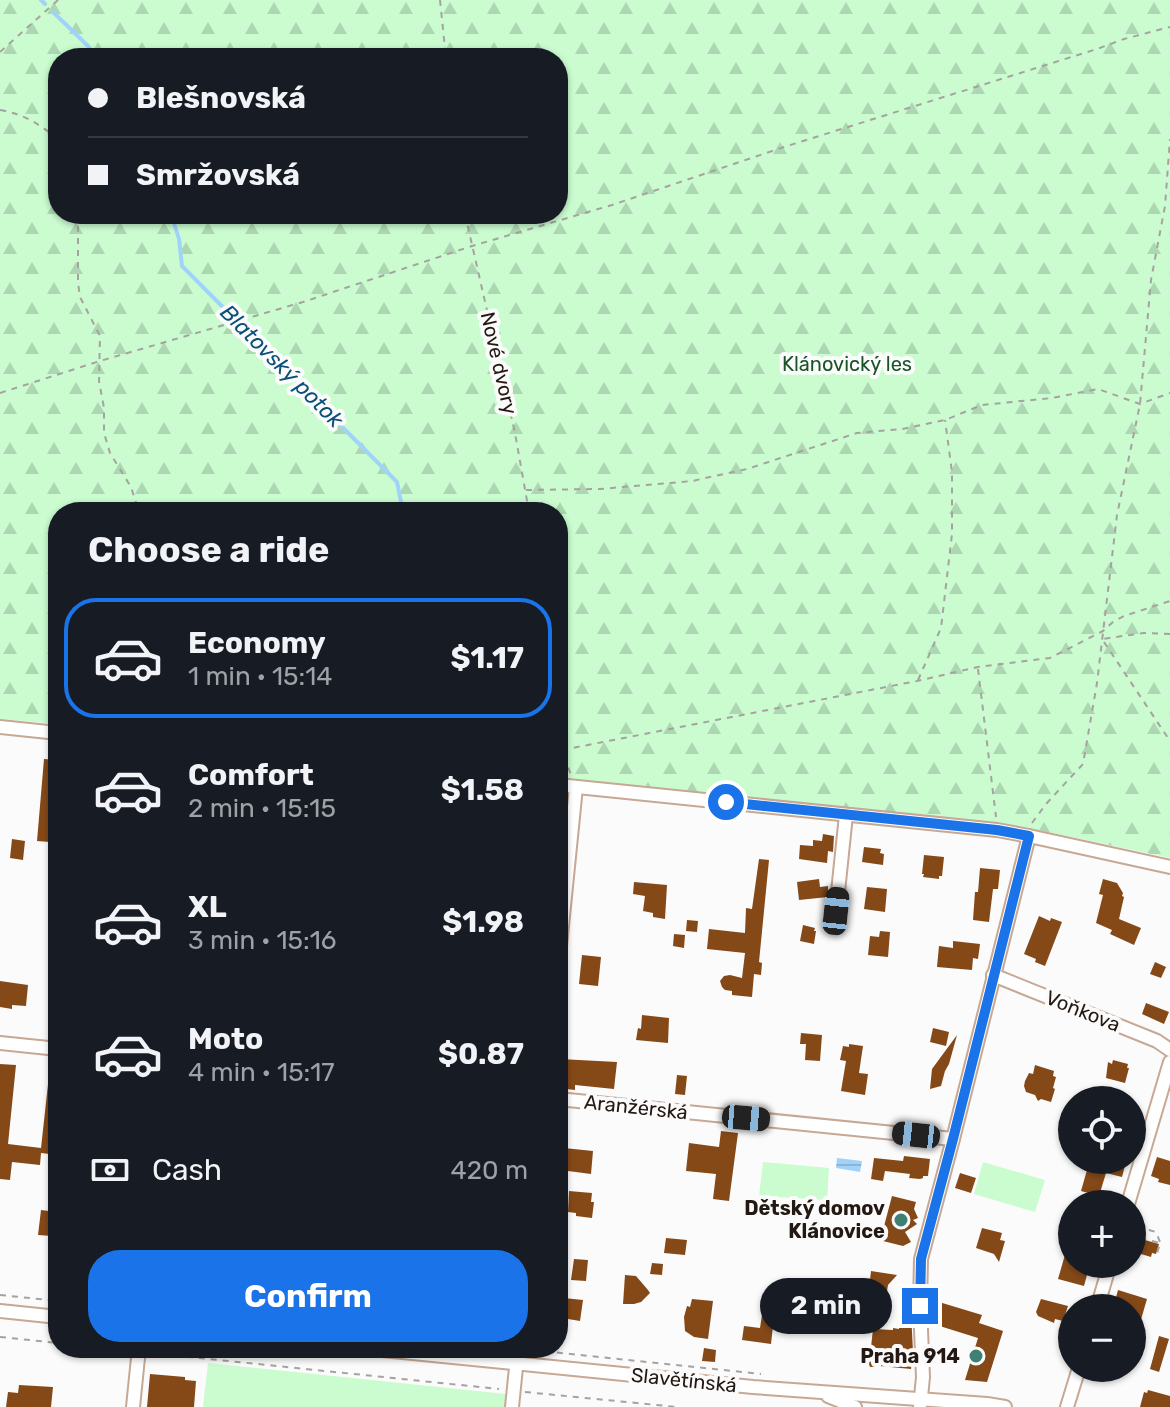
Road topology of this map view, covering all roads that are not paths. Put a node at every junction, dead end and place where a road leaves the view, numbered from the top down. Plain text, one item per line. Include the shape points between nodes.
1 (0, 727) edge
2 (48, 732) edge
3 (568, 786) edge
4 (576, 787) junction
5 (846, 815) junction
6 (1029, 836) junction
7 (568, 860) edge
8 (1170, 867) edge
9 (836, 911) dead end
10 (993, 975) junction
11 (0, 1043) edge
12 (48, 1048) edge
13 (1170, 1050) edge
14 (1170, 1062) edge
15 (568, 1100) edge
16 (953, 1139) junction
17 (1132, 1190) edge
18 (0, 1311) edge
19 (48, 1316) edge
20 (138, 1358) edge
21 (458, 1358) edge
22 (517, 1358) edge
23 (516, 1364) junction
24 (1075, 1382) edge
25 (818, 1392) junction
26 (921, 1403) edge
27 (133, 1407) edge
28 (512, 1407) edge
29 (855, 1407) edge
30 (903, 1407) edge
31 (1005, 1407) edge
32 (1067, 1407) edge

1 - 2 street
3 - 4 street
4 - 5 street
4 - 7 street
5 - 6 street
5 - 9 street
6 - 8 street
6 - 10 street
10 - 13 street, Voňkova
10 - 16 street
11 - 12 street
14 - 17 street
15 - 16 street, Aranžérská
16 - 26 street via 921,1259
18 - 19 street
20 - 27 street
21 - 23 street, Slavětínská
22 - 23 street
23 - 25 street, Slavětínská
23 - 28 street
24 - 32 street
25 - 26 street, Slavětínská
25 - 29 street
26 - 30 street
26 - 31 street, Slavětínská

